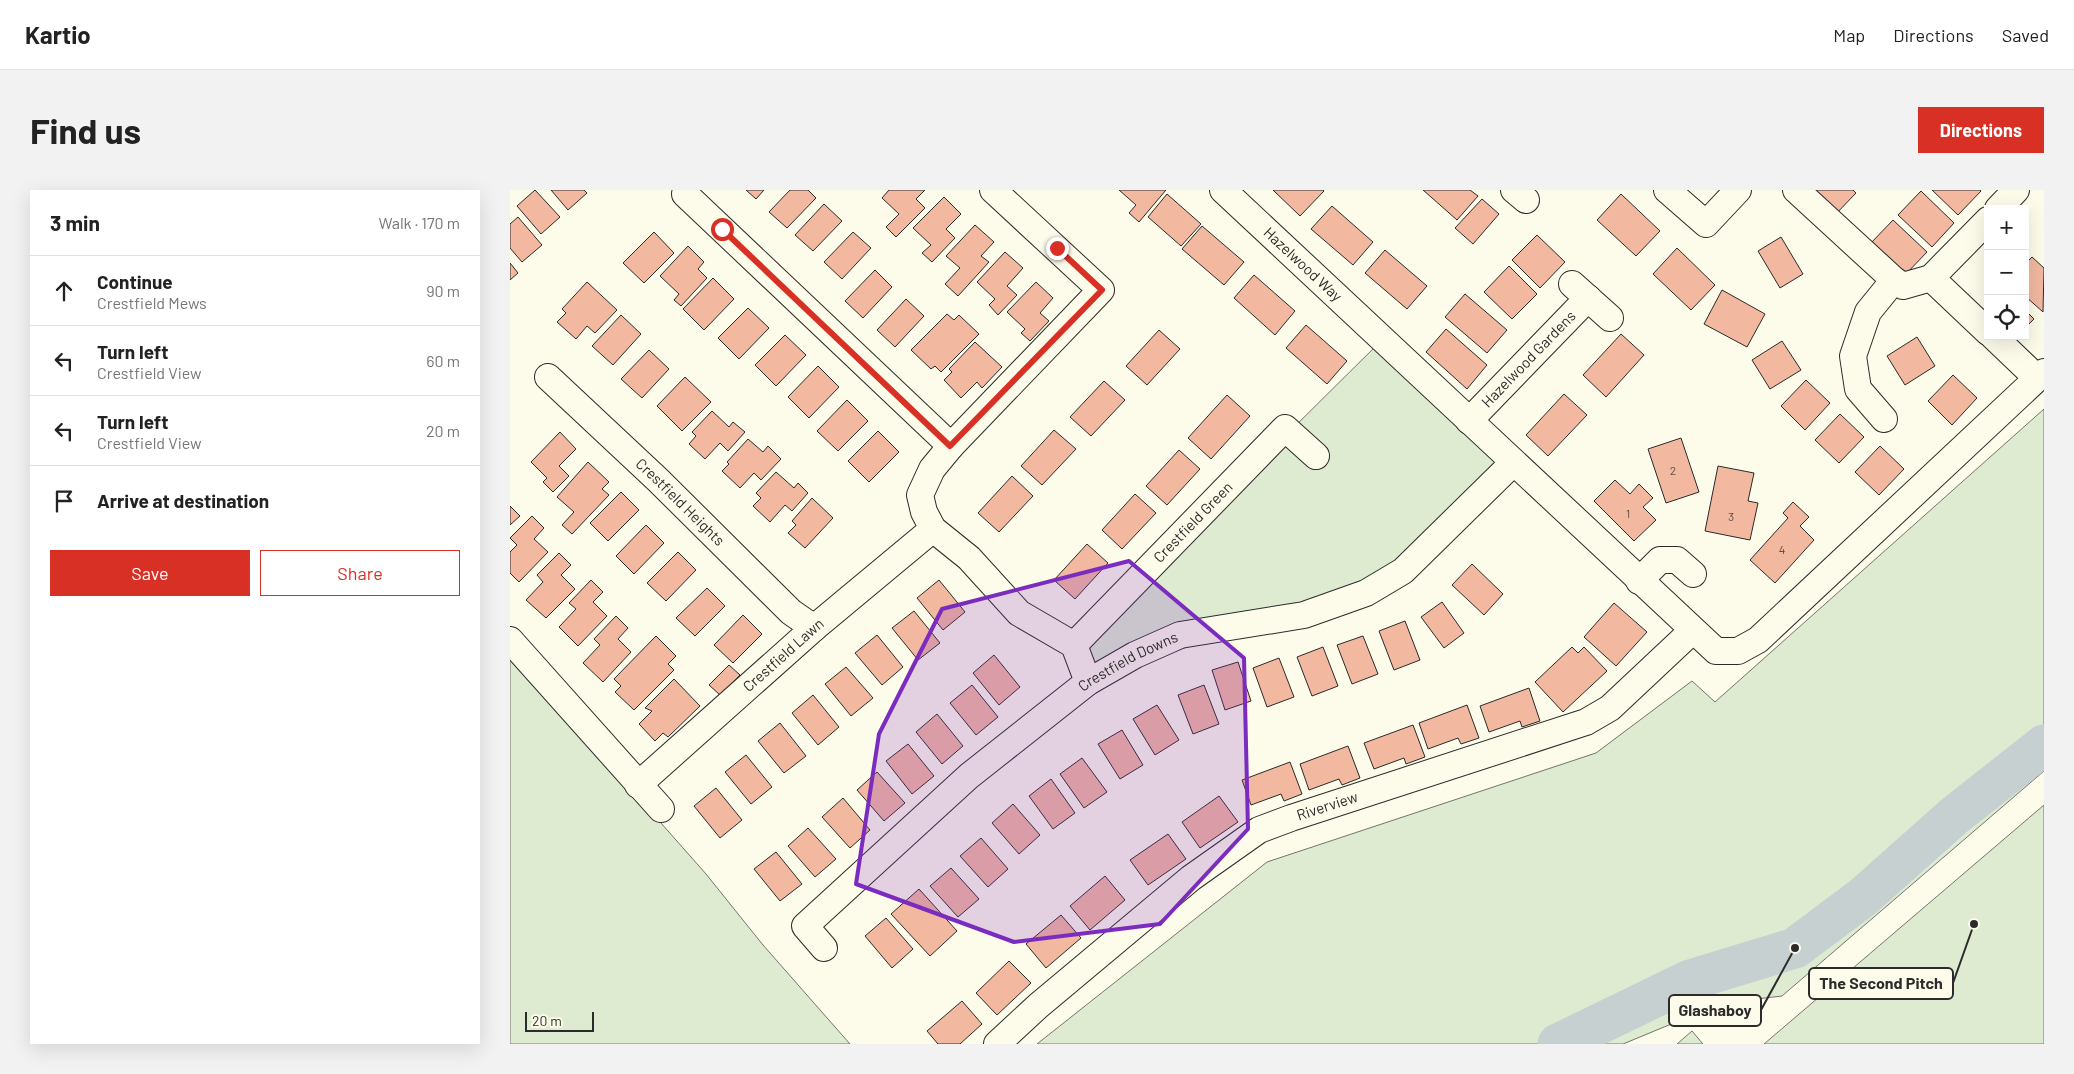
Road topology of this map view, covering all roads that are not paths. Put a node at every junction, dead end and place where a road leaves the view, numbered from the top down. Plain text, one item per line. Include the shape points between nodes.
1 (993, 190) edge
2 (1223, 190) edge
3 (1666, 190) edge
4 (1738, 190) edge
5 (1796, 190) edge
6 (2016, 190) edge
7 (685, 194) dead end
8 (2002, 205) edge
9 (1984, 224) edge
10 (1931, 278) junction
11 (1894, 280) junction
12 (1610, 318) dead end
13 (1984, 328) edge
14 (1998, 340) edge
15 (2041, 375) edge
16 (548, 377) dead end
17 (1884, 419) dead end
18 (1469, 421) junction
19 (950, 446) junction
20 (1316, 456) dead end
21 (1513, 463) junction
22 (933, 529) junction
23 (1693, 574) dead end
24 (1639, 581) junction
25 (814, 628) junction
26 (1692, 631) junction
27 (510, 640) edge
28 (1074, 645) junction
29 (1088, 682) junction
30 (638, 785) junction
31 (661, 809) dead end
32 (824, 948) dead end
33 (997, 1044) edge

1 - 19 street via 1102,290
2 - 18 street, Hazelwood Way
3 - 4 street via 1706,224
5 - 11 street
6 - 8 street
7 - 19 street
9 - 10 street
10 - 11 street via 1903,286
10 - 13 street
11 - 17 street via 1868,312 1853,356 1858,389
12 - 18 street, Hazelwood Gardens via 1580,291
14 - 15 street
15 - 26 street, Hazelwood Way via 1758,640 1738,652 1716,651
16 - 25 street, Crestfield Heights via 791,612
18 - 21 street, Hazelwood Way
19 - 22 street via 932,469 920,495
20 - 28 street, Crestfield Green via 1285,428
21 - 24 street, Hazelwood Way
21 - 29 street, Crestfield Downs via 1403,572 1366,593 1304,615 1180,635 1135,655
22 - 25 street, Crestfield Lawn
22 - 28 street via 969,558 1019,612
23 - 24 street via 1677,560 1660,560
24 - 26 street, Hazelwood Way
25 - 30 street, Crestfield Lawn
26 - 33 street, Riverview via 1610,708 1586,722 1258,830 1191,878
27 - 30 street
28 - 29 street
29 - 32 street, Crestfield Downs via 969,776 805,926
30 - 31 street

